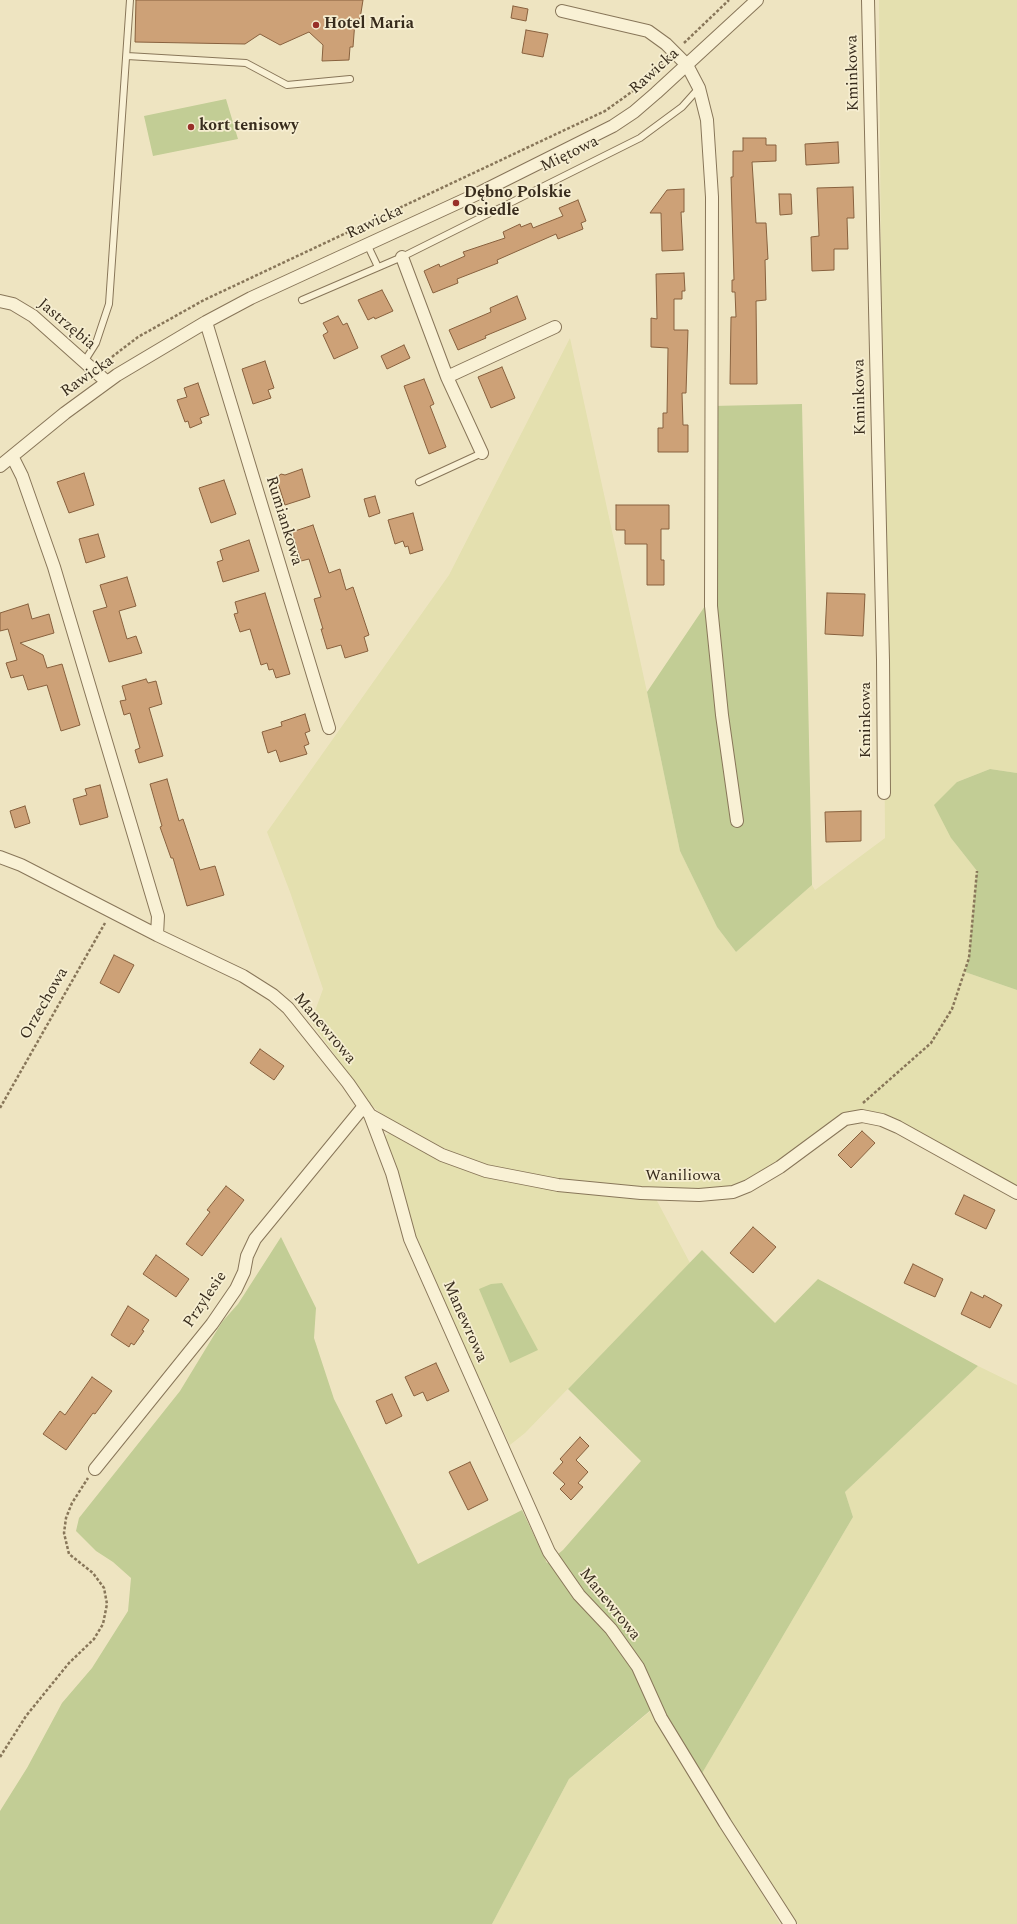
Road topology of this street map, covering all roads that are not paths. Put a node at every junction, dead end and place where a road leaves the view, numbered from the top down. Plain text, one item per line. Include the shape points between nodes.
1 (130, 0) edge
2 (757, 0) edge
3 (868, 0) edge
4 (562, 11) dead end
5 (128, 56) junction
6 (687, 65) junction
7 (350, 79) dead end
8 (699, 88) junction
9 (368, 244) junction
10 (402, 257) junction
11 (378, 267) junction
12 (302, 300) dead end
13 (0, 301) edge
14 (206, 322) junction
15 (555, 327) dead end
16 (84, 362) junction
17 (447, 377) junction
18 (107, 382) junction
19 (482, 454) joint
20 (12, 456) junction
21 (0, 466) edge
22 (419, 482) dead end
23 (329, 728) dead end
24 (884, 793) dead end
25 (737, 821) dead end
26 (0, 857) edge
27 (156, 935) junction
28 (367, 1110) junction
29 (1017, 1193) edge
30 (95, 1469) road end
31 (790, 1924) edge

1 - 5 lane
2 - 6 street, Rawicka
3 - 24 street, Kminkowa
4 - 6 street via 648,31 666,44
5 - 7 lane via 246,63 287,85
5 - 16 lane via 109,304 96,343
6 - 8 street
6 - 9 street, Rawicka via 634,112 613,126 478,194
8 - 10 lane, Miętowa via 682,107 640,138
8 - 25 street via 707,120 712,197 711,606 722,715
9 - 11 lane
9 - 14 street, Rawicka via 251,298
10 - 11 lane, Miętowa
10 - 17 street
11 - 12 lane, Miętowa
13 - 16 street, Jastrzębia via 13,304 33,316
14 - 18 street, Rawicka
14 - 23 street, Rumiankowa
15 - 17 street
16 - 18 street, Jastrzębia
17 - 19 street
18 - 20 street, Rawicka
19 - 22 lane
20 - 21 street, Rawicka
20 - 27 street via 22,476 61,590 158,916
26 - 27 street, Manewrowa via 21,865
27 - 28 street, Manewrowa via 243,976 273,995 288,1008 328,1056
28 - 29 street, Waniliowa via 442,1155 486,1171 558,1185 641,1193 698,1195 733,1192 748,1186 780,1167 845,1119 862,1116 882,1120 898,1127
28 - 30 street, Przylesie via 255,1239 247,1256 244,1272 212,1324
28 - 31 street, Manewrowa via 392,1173 410,1239 549,1552 579,1595 610,1629 638,1667 660,1718

